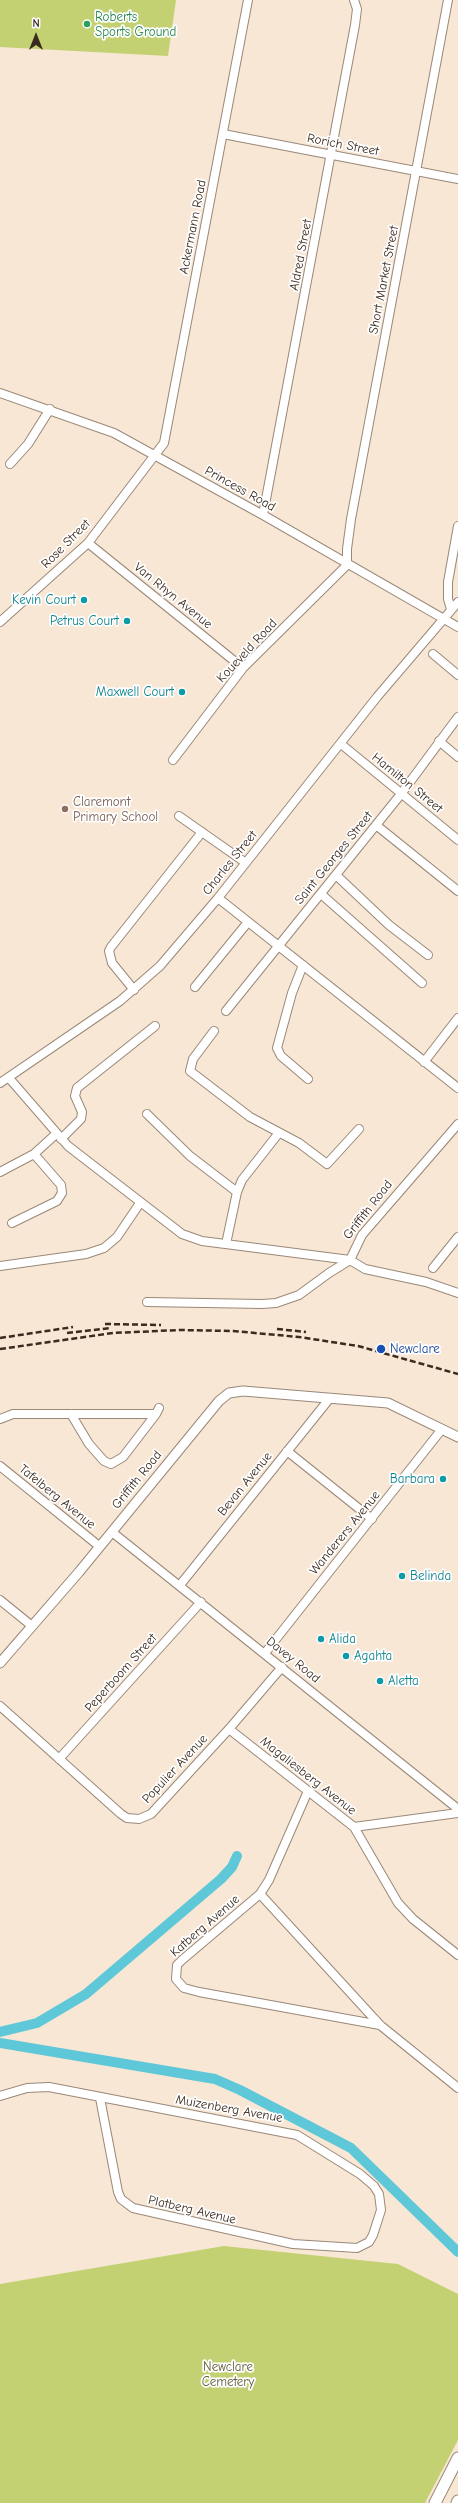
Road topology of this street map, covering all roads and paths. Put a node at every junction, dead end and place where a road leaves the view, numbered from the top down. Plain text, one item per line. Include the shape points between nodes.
1 (248, 0) edge
2 (354, 0) edge
3 (448, 0) edge
4 (223, 134) junction
5 (332, 155) junction
6 (416, 171) junction
7 (458, 179) edge
8 (0, 393) edge
9 (50, 409) junction
10 (155, 456) junction
11 (10, 464) dead end
12 (263, 515) junction
13 (458, 526) edge
14 (88, 543) junction
15 (347, 566) junction
16 (458, 602) edge
17 (451, 609) junction
18 (442, 619) junction
19 (0, 622) edge
20 (458, 627) edge
21 (433, 654) dead end
22 (243, 668) junction
23 (458, 675) edge
24 (458, 717) edge
25 (439, 741) junction
26 (340, 744) junction
27 (458, 757) edge
28 (173, 760) dead end
29 (401, 794) junction
30 (179, 816) dead end
31 (376, 825) junction
32 (202, 832) junction
33 (458, 840) edge
34 (246, 863) junction
35 (336, 875) junction
36 (458, 892) edge
37 (321, 894) junction
38 (218, 898) junction
39 (248, 922) junction
40 (279, 946) junction
41 (428, 955) dead end
42 (303, 965) junction
43 (422, 983) dead end
44 (195, 987) dead end
45 (134, 990) junction
46 (226, 1011) dead end
47 (458, 1018) edge
48 (155, 1026) dead end
49 (214, 1031) dead end
50 (424, 1062) junction
51 (9, 1078) junction
52 (308, 1079) dead end
53 (0, 1083) edge
54 (458, 1088) edge
55 (147, 1114) dead end
56 (458, 1124) edge
57 (359, 1129) dead end
58 (278, 1134) junction
59 (58, 1136) junction
60 (34, 1154) junction
61 (0, 1172) edge
62 (237, 1192) junction
63 (140, 1203) junction
64 (12, 1223) dead end
65 (458, 1237) edge
66 (226, 1244) junction
67 (350, 1260) junction
68 (0, 1266) edge
69 (433, 1268) dead end
70 (458, 1293) edge
71 (147, 1302) dead end
72 (330, 1398) junction
73 (71, 1414) junction
74 (0, 1419) edge
75 (442, 1429) junction
76 (458, 1437) edge
77 (287, 1451) junction
78 (0, 1466) edge
79 (372, 1519) junction
80 (112, 1532) junction
81 (100, 1546) junction
82 (180, 1585) junction
83 (0, 1600) edge
84 (201, 1602) junction
85 (32, 1626) junction
86 (264, 1652) junction
87 (0, 1663) edge
88 (282, 1667) junction
89 (0, 1706) edge
90 (229, 1729) junction
91 (59, 1759) junction
92 (308, 1791) junction
93 (458, 1809) edge
94 (458, 1813) edge
95 (354, 1827) junction
96 (260, 1894) junction
97 (458, 1955) edge
98 (380, 2025) junction
99 (458, 2088) edge
100 (0, 2096) edge
101 (100, 2098) junction
102 (364, 2246) joint
103 (458, 2458) edge
104 (435, 2503) edge

1 - 4 street, Ackermann Road
2 - 5 street, Aldred Street via 357,16
3 - 6 street, Short Market Street
4 - 5 street, Rorich Street
4 - 10 street, Ackermann Road via 166,438
5 - 6 street, Rorich Street
5 - 12 street, Aldred Street
6 - 7 street, Rorich Street
6 - 15 street, Short Market Street via 352,519
8 - 9 street, Princess Road
9 - 10 street, Princess Road via 103,428
9 - 11 street via 28,444
10 - 12 street, Princess Road
10 - 14 street, Rose Street
12 - 15 street, Princess Road
13 - 17 street via 448,582
14 - 19 street, Rose Street
14 - 22 street, Van Rhyn Avenue
15 - 18 street, Princess Road
15 - 22 street, Koueveld Road
16 - 17 street, Charles Street
17 - 18 street, Charles Street
18 - 20 street, Princess Road
18 - 26 street, Charles Street
21 - 23 street
22 - 28 street, Koueveld Road
24 - 25 street, Saint Georges Street
25 - 27 street
25 - 29 street, Saint Georges Street
26 - 29 street, Hamilton Street
26 - 34 street, Charles Street
29 - 31 street, Saint Georges Street
29 - 33 street, Hamilton Street
30 - 32 street
31 - 35 street, Saint Georges Street
31 - 36 street
32 - 34 street
32 - 45 street via 109,951 112,962
34 - 38 street, Charles Street
35 - 37 street, Saint Georges Street
35 - 41 street via 389,925
37 - 40 street, Saint Georges Street
37 - 43 street
38 - 39 street
38 - 45 street, Charles Street via 160,966
39 - 40 street
39 - 44 street
40 - 42 street
40 - 46 street, Saint Georges Street
42 - 50 street
42 - 52 street via 292,993 277,1048 281,1056
45 - 51 street, Charles Street
47 - 50 street
48 - 59 street via 77,1088 76,1096 82,1112 81,1119
49 - 58 street via 193,1059 190,1072 220,1096
50 - 54 street
51 - 53 street, Charles Street
51 - 59 street
55 - 62 street via 190,1156
56 - 67 street, Griffith Road via 362,1235
57 - 58 street via 327,1164 299,1143
58 - 62 street via 242,1180
59 - 60 street
59 - 63 street
60 - 61 street
60 - 64 street via 60,1184 62,1194 57,1201
62 - 66 street
63 - 66 street via 182,1234 202,1241
63 - 68 street via 117,1237 104,1248 86,1254
65 - 69 street
66 - 67 street
67 - 70 street via 365,1269 426,1282
67 - 71 street, Griffith Road via 299,1295 276,1303
72 - 75 street, Griffith Road via 388,1403
72 - 77 street, Bevan Avenue
72 - 80 street, Griffith Road via 243,1391 223,1396
73 - 73 street via 89,1444 104,1461 111,1464 122,1457 158,1411
73 - 74 street via 13,1414
75 - 76 street, Griffith Road
75 - 79 street, Wanderers Avenue
77 - 79 street
77 - 82 street, Bevan Avenue
78 - 81 street, Tafelberg Avenue
79 - 86 street, Wanderers Avenue
80 - 81 street, Griffith Road
80 - 82 street, Davey Road
81 - 85 street, Griffith Road
82 - 84 street, Davey Road
83 - 85 street
84 - 86 street, Davey Road
84 - 91 street, Peperboom Street
85 - 87 street, Griffith Road
86 - 88 street, Davey Road
88 - 90 street, Populier Avenue
88 - 93 street, Davey Road
89 - 91 street, Populier Avenue
90 - 91 street, Populier Avenue via 151,1814 139,1819 127,1818 121,1814
90 - 92 street, Magaliesberg Avenue
92 - 95 street, Magaliesberg Avenue
92 - 96 street, Katberg Avenue via 270,1880
94 - 95 street
95 - 97 street, Magaliesberg Avenue via 398,1903 413,1919
96 - 98 street
96 - 98 street, Katberg Avenue via 182,1960 175,1971 179,1984 199,1992
98 - 99 street
100 - 101 street, Muizenberg Avenue via 40,2086
101 - 102 street, Platberg Avenue via 118,2192 121,2199 133,2208 293,2244 350,2249
101 - 102 street, Muizenberg Avenue via 289,2132 305,2138 360,2174 379,2194 379,2222
103 - 104 main road

